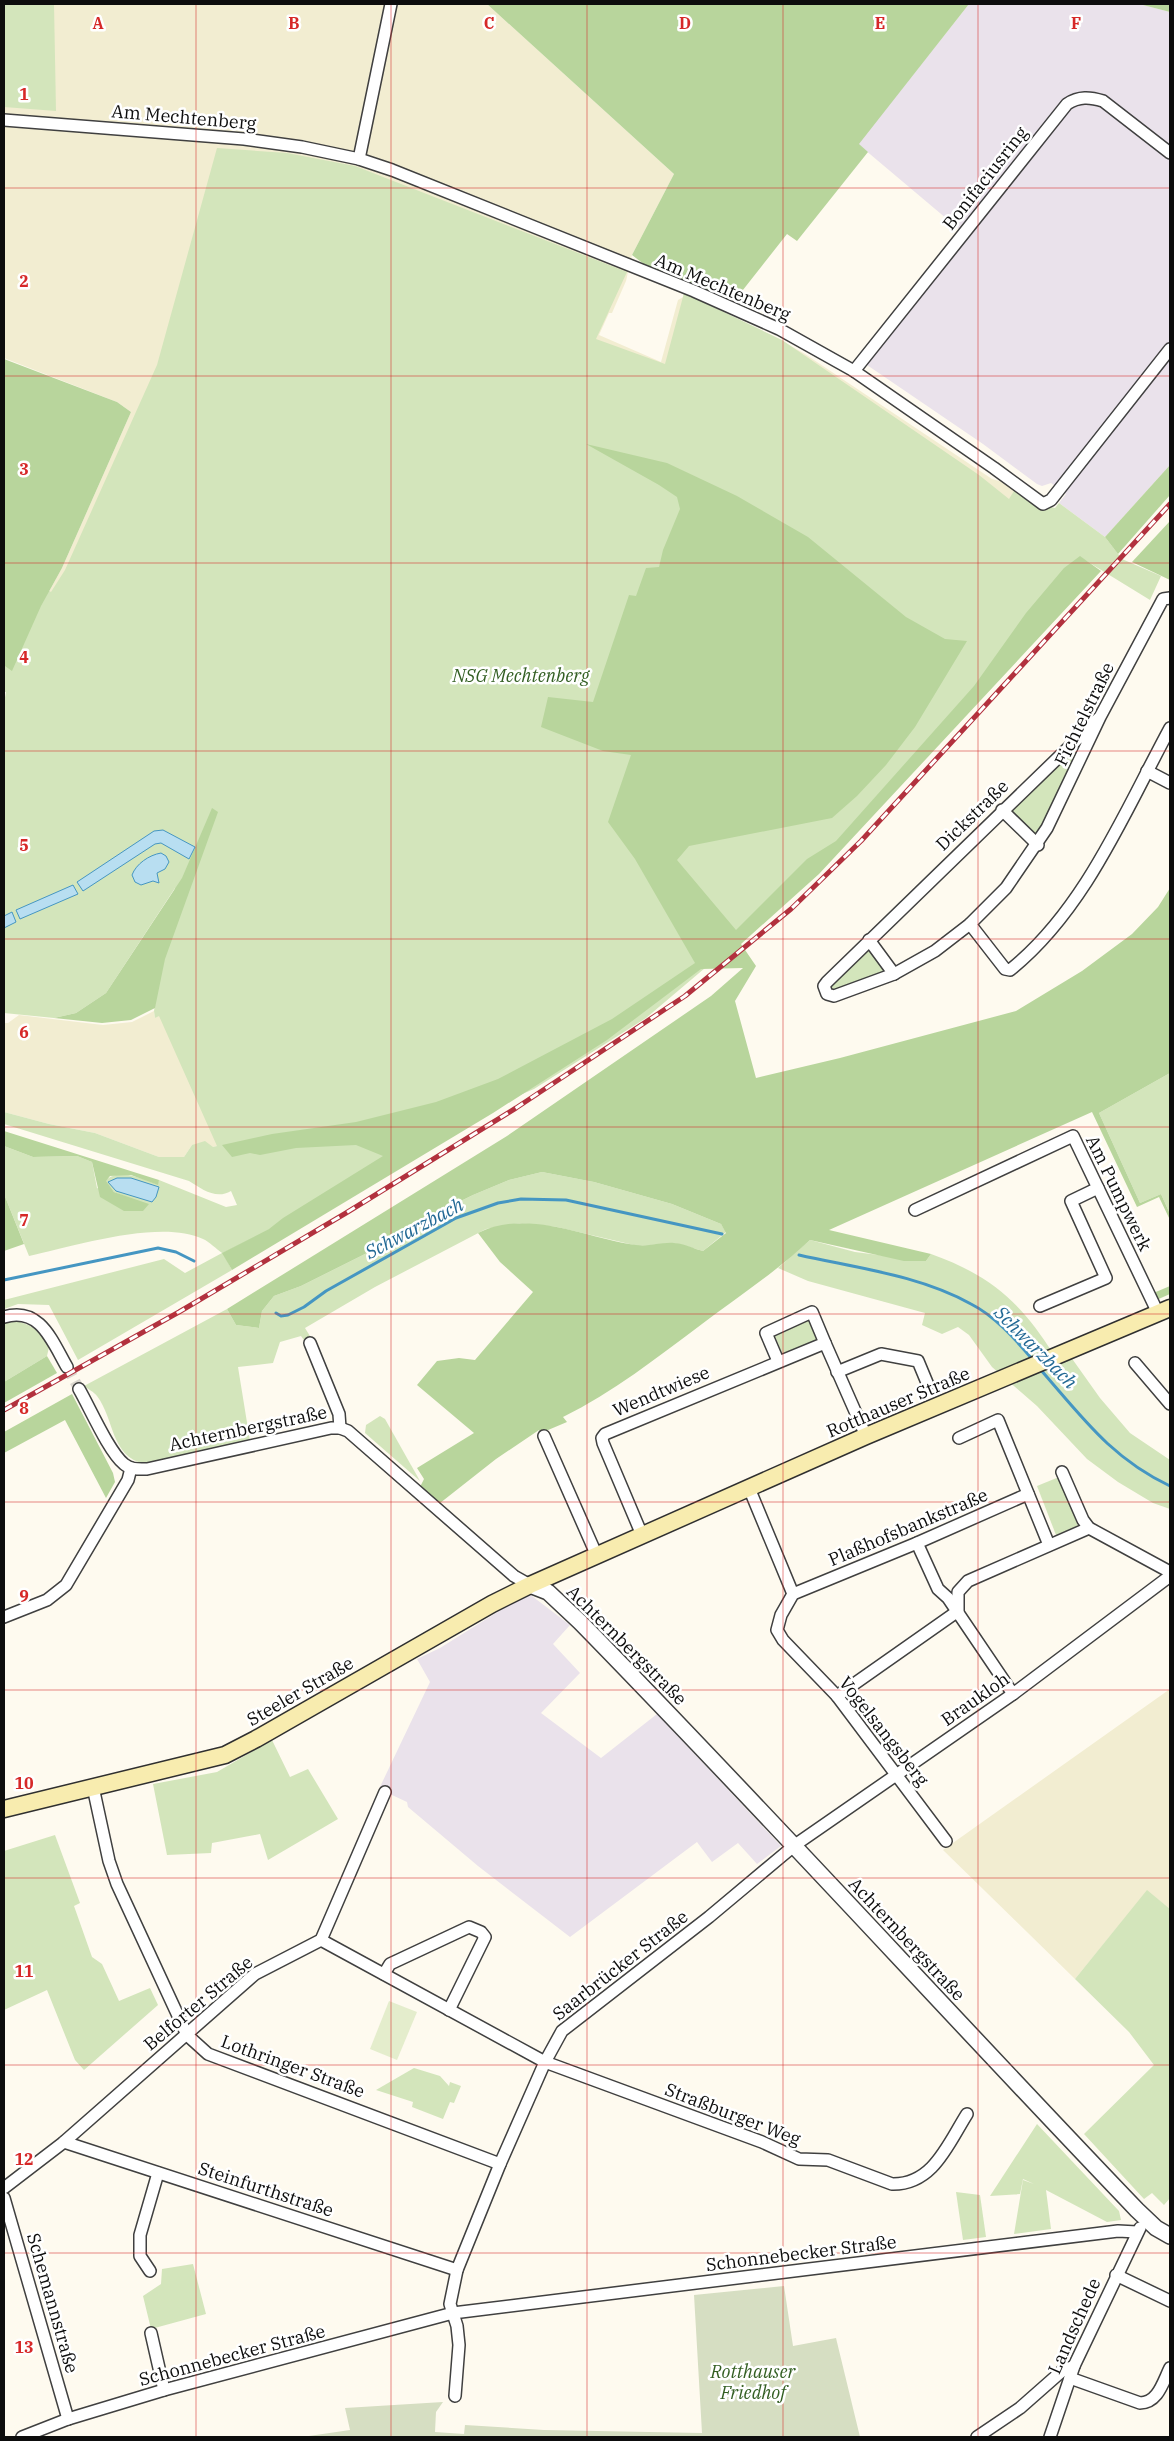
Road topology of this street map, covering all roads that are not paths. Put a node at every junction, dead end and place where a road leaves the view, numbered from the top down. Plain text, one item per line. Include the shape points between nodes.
1 (391, 4) edge
2 (4, 120) edge
3 (1170, 153) edge
4 (359, 160) junction
5 (1170, 349) edge
6 (854, 371) junction
7 (1166, 599) edge
8 (1100, 717) junction
9 (1170, 728) edge
10 (1147, 771) junction
11 (1170, 784) edge
12 (1002, 810) junction
13 (1038, 845) junction
14 (970, 924) junction
15 (870, 940) junction
16 (894, 974) junction
17 (826, 994) joint
18 (1098, 1188) junction
19 (915, 1210) dead end
20 (1040, 1306) dead end
21 (1164, 1311) edge
22 (4, 1316) edge
23 (310, 1343) dead end
24 (825, 1343) junction
25 (778, 1361) junction
26 (1135, 1363) dead end
27 (67, 1367) tunnel mouth
28 (837, 1372) junction
29 (928, 1385) dead end
30 (79, 1389) tunnel mouth
31 (1170, 1404) edge
32 (340, 1428) junction
33 (544, 1436) dead end
34 (866, 1436) junction
35 (959, 1438) dead end
36 (131, 1468) junction
37 (1062, 1472) dead end
38 (749, 1488) junction
39 (1028, 1494) junction
40 (1089, 1528) junction
41 (642, 1535) junction
42 (917, 1544) junction
43 (1049, 1545) junction
44 (596, 1556) junction
45 (1170, 1572) edge
46 (1170, 1576) edge
47 (530, 1585) junction
48 (793, 1594) junction
49 (958, 1612) junction
50 (4, 1617) edge
51 (1013, 1694) junction
52 (837, 1696) junction
53 (896, 1776) junction
54 (93, 1787) junction
55 (385, 1792) dead end
56 (4, 1808) edge
57 (946, 1841) dead end
58 (795, 1845) junction
59 (321, 1940) junction
60 (384, 1974) junction
61 (449, 2010) junction
62 (187, 2035) junction
63 (545, 2062) junction
64 (967, 2114) dead end
65 (64, 2142) junction
66 (500, 2164) junction
67 (158, 2173) junction
68 (4, 2188) edge
69 (4, 2198) edge
70 (1148, 2221) junction
71 (1137, 2232) junction
72 (1170, 2236) edge
73 (150, 2270) dead end
74 (457, 2270) junction
75 (1116, 2275) junction
76 (1170, 2301) edge
77 (453, 2313) junction
78 (151, 2334) dead end
79 (1074, 2366) junction
80 (1170, 2368) edge
81 (1070, 2378) junction
82 (164, 2390) junction
83 (455, 2396) dead end
84 (68, 2419) junction
85 (57, 2424) junction
86 (22, 2437) edge
87 (57, 2437) edge
88 (977, 2437) edge
89 (1050, 2437) edge

1 - 4 street
2 - 4 street, Am Mechtenberg via 244,139 302,147
3 - 6 street, Bonifaciusring via 1103,101 1091,97 1067,104
4 - 6 street, Am Mechtenberg via 392,170 694,291 780,329
5 - 6 street, Am Mechtenberg via 1057,493 1043,504
7 - 8 street, Fichtelstraße
8 - 12 street, Dickstraße
8 - 13 street, Fichtelstraße
9 - 10 street
10 - 11 street
10 - 14 street via 1079,894 1052,931 1021,961 1010,970 1005,968
12 - 13 street
12 - 15 street, Dickstraße
13 - 14 street, Fichtelstraße via 1006,888
14 - 16 street, Fichtelstraße via 934,951
15 - 16 street
15 - 17 street, Dickstraße via 827,982 824,986
16 - 17 street, Fichtelstraße via 834,996
18 - 19 street, Am Pumpwerk via 1073,1136
18 - 20 street via 1071,1201 1106,1278
18 - 21 street, Am Pumpwerk
21 - 34 main road, Rotthauser Straße
22 - 27 street via 28,1316 42,1325
23 - 32 street via 339,1414
24 - 25 street, Wendtwiese
24 - 25 street via 812,1312 766,1333
24 - 28 street
25 - 41 street, Wendtwiese via 605,1434 603,1443
26 - 31 street
28 - 29 street via 881,1354 918,1361
28 - 34 street
30 - 36 street via 113,1450
32 - 36 street, Achternbergstraße via 147,1468
32 - 47 street, Achternbergstraße via 348,1431 514,1576
33 - 44 street
34 - 38 main road, Rotthauser Straße
35 - 39 street via 998,1420
36 - 50 street via 128,1480 66,1584 47,1600
37 - 40 street
38 - 41 main road, Rotthauser Straße
38 - 48 street
39 - 42 street, Plaßhofsbankstraße
39 - 43 street
40 - 43 street
40 - 45 street
41 - 44 main road, Steeler Straße
42 - 48 street, Plaßhofsbankstraße
42 - 49 street via 938,1589
43 - 49 street via 968,1581 958,1592
44 - 47 main road, Steeler Straße
46 - 51 street, Braukloh
47 - 54 main road, Steeler Straße via 225,1755
47 - 58 street, Achternbergstraße via 548,1592 580,1622
48 - 52 street, Vogelsangsberg via 777,1630 793,1652
49 - 51 street
49 - 52 street
51 - 53 street, Braukloh
52 - 53 street, Vogelsangsberg
53 - 57 street, Vogelsangsberg
53 - 58 street, Braukloh
54 - 56 main road, Steeler Straße
54 - 62 street, Lothringer Straße via 109,1861
55 - 59 street
58 - 63 street, Saarbrücker Straße via 709,1917 562,2031
58 - 70 street, Achternbergstraße via 877,1936
59 - 60 street, Straßburger Weg
59 - 62 street, Belforter Straße via 255,1974
60 - 61 street, Straßburger Weg
60 - 61 street via 390,1964 469,1927 481,1932 485,1937
61 - 63 street, Straßburger Weg
62 - 65 street, Belforter Straße
62 - 66 street, Lothringer Straße via 208,2054
63 - 64 street, Straßburger Weg via 800,2159 828,2160 892,2184 914,2181 934,2167
63 - 66 street, Saarbrücker Straße
65 - 67 street, Steinfurthstraße
65 - 68 street, Belforter Straße
66 - 74 street, Saarbrücker Straße
67 - 73 street via 140,2235 140,2256
67 - 74 street, Steinfurthstraße
69 - 84 street, Schemannstraße
70 - 71 street
70 - 72 street, Achternbergstraße
71 - 75 street, Landschede
71 - 77 street, Schonnebecker Straße via 1118,2231
74 - 77 street, Saarbrücker Straße via 450,2304
75 - 76 street
75 - 79 street, Landschede
77 - 82 street, Schonnebecker Straße
77 - 83 street via 459,2345
78 - 82 street
79 - 81 street, Landschede
79 - 88 street via 1062,2371 1020,2408
80 - 81 street via 1149,2403 1140,2403
81 - 89 street, Landschede
82 - 84 street, Schonnebecker Straße
84 - 85 street, Schonnebecker Straße
85 - 86 street, Schonnebecker Straße
85 - 87 street

